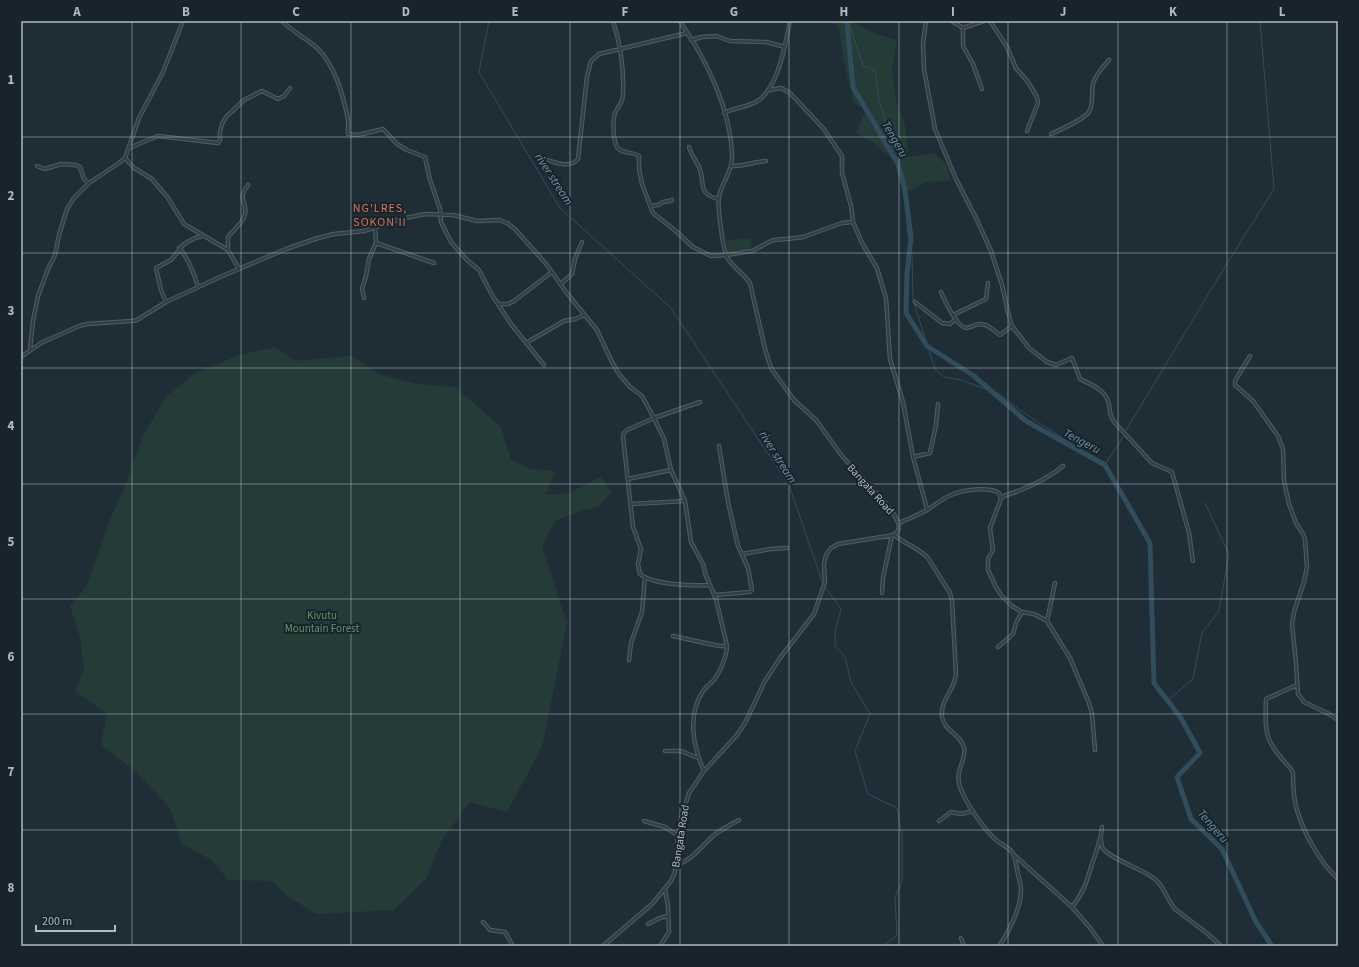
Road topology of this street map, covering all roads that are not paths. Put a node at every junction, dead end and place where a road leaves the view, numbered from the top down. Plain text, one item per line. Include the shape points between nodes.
1 (183, 21) edge
2 (282, 21) edge
3 (613, 21) edge
4 (680, 21) edge
5 (790, 21) edge
6 (926, 21) edge
7 (952, 21) edge
8 (984, 21) edge
9 (990, 21) edge
10 (963, 28) junction
11 (687, 33) junction
12 (691, 40) junction
13 (784, 47) junction
14 (619, 49) junction
15 (1109, 60) dead end
16 (290, 88) dead end
17 (982, 89) dead end
18 (768, 90) junction
19 (724, 113) junction
20 (1027, 131) dead end
21 (1051, 134) dead end
22 (689, 147) dead end
23 (129, 149) junction
24 (125, 158) junction
25 (541, 158) dead end
26 (766, 161) dead end
27 (37, 166) dead end
28 (732, 166) junction
29 (90, 183) junction
30 (248, 185) dead end
31 (719, 199) junction
32 (672, 200) dead end
33 (650, 206) junction
34 (440, 214) junction
35 (853, 222) junction
36 (375, 228) junction
37 (203, 236) junction
38 (582, 242) dead end
39 (376, 243) junction
40 (179, 248) junction
41 (228, 250) junction
42 (726, 255) junction
43 (434, 263) dead end
44 (239, 269) junction
45 (552, 272) junction
46 (988, 283) dead end
47 (561, 284) junction
48 (198, 287) junction
49 (941, 292) dead end
50 (364, 298) dead end
51 (166, 302) junction
52 (915, 302) dead end
53 (499, 304) junction
54 (585, 315) junction
55 (953, 315) junction
56 (956, 319) junction
57 (1012, 326) junction
58 (526, 343) junction
59 (30, 350) junction
60 (1250, 356) dead end
61 (21, 357) edge
62 (544, 365) dead end
63 (700, 402) dead end
64 (938, 404) dead end
65 (654, 418) junction
66 (719, 446) dead end
67 (913, 457) junction
68 (1063, 466) dead end
69 (671, 470) junction
70 (628, 478) junction
71 (1001, 497) junction
72 (684, 501) junction
73 (632, 504) junction
74 (927, 509) junction
75 (898, 523) junction
76 (893, 535) junction
77 (787, 548) dead end
78 (742, 554) junction
79 (1193, 560) dead end
80 (645, 577) junction
81 (1055, 583) dead end
82 (710, 585) junction
83 (882, 592) dead end
84 (715, 595) junction
85 (1022, 612) junction
86 (1047, 621) junction
87 (673, 636) dead end
88 (727, 646) junction
89 (998, 647) dead end
90 (629, 660) dead end
91 (1297, 685) junction
92 (1338, 720) edge
93 (1095, 750) dead end
94 (665, 751) dead end
95 (698, 758) junction
96 (704, 771) junction
97 (973, 810) junction
98 (739, 820) dead end
99 (644, 821) dead end
100 (939, 821) dead end
101 (1102, 827) dead end
102 (678, 836) junction
103 (1101, 838) junction
104 (1014, 855) junction
105 (676, 865) junction
106 (1338, 879) edge
107 (665, 890) junction
108 (1072, 907) junction
109 (668, 916) junction
110 (483, 922) dead end
111 (648, 924) dead end
112 (961, 938) dead end
113 (513, 946) edge
114 (603, 946) edge
115 (660, 946) edge
116 (964, 946) edge
117 (999, 946) edge
118 (1103, 946) edge
119 (1221, 946) edge

1 - 23 street
2 - 34 street via 316,48 331,65 348,120 348,134 358,135 383,130 396,144 425,157
3 - 14 street
4 - 11 street
5 - 13 street
6 - 57 street via 923,44 924,69 935,129 991,251
7 - 10 street
8 - 10 street
9 - 20 street via 1007,47 1016,68 1037,97 1038,103
10 - 17 street via 963,46 975,66
11 - 12 street
11 - 14 street
12 - 13 street via 716,36 730,41 766,42
12 - 19 street via 714,81
13 - 18 street via 775,77
14 - 25 street via 596,56 589,65 579,155 576,161 567,164
14 - 33 street via 623,93 614,118 615,138 618,148 622,151 639,156 640,176
15 - 21 street via 1093,82 1092,104 1088,112
16 - 23 street via 278,99 262,91 244,100 223,121 218,143 158,136
18 - 19 street via 752,103
18 - 35 street via 781,88 790,92 838,148 842,156 842,173
19 - 28 street via 732,151
22 - 31 street via 699,167 702,188 709,197
23 - 24 street
24 - 29 street
24 - 37 street via 134,168 152,179 184,224
26 - 28 street
27 - 29 street via 45,169 61,164 76,165 80,167 84,179
28 - 31 street
29 - 59 street via 71,201 65,215 55,255 38,296
30 - 41 street via 242,194 245,214 228,237
31 - 42 street
32 - 33 street
33 - 42 street via 655,216 693,247 711,256
34 - 36 street via 411,216
34 - 45 street via 477,221 507,223
34 - 53 street via 452,244 480,270
35 - 42 street via 795,238 773,240 757,250
35 - 67 street via 877,268 886,298 890,359 903,402
36 - 39 street
36 - 44 street via 318,238
37 - 40 street
37 - 41 street
38 - 47 street via 572,274
39 - 43 street
39 - 50 street via 362,288
40 - 48 street via 189,262
40 - 51 street via 171,260 156,268
41 - 44 street
42 - 75 street, Bangata Road via 750,283 768,361 778,378 794,400 816,420 842,456 883,500
44 - 48 street
45 - 47 street
45 - 53 street via 514,301
46 - 55 street via 986,299
47 - 54 street
48 - 51 street
49 - 55 street
51 - 59 street via 137,320 83,325 57,335
52 - 56 street via 944,324 950,324
53 - 58 street
54 - 58 street via 564,321
54 - 65 street via 600,334 619,374 642,396
55 - 56 street
56 - 57 street via 965,328 980,324 990,326 1000,335
57 - 79 street via 1029,348 1047,362 1056,365 1072,358 1080,379 1104,394 1115,423 1152,464 1172,472 1189,533
58 - 62 street
59 - 61 street
60 - 91 street via 1235,385 1253,401 1278,436 1284,456 1287,498 1304,536 1307,550 1307,572 1292,624
63 - 65 street
64 - 67 street via 936,430 930,453
65 - 69 street via 664,439
65 - 70 street via 624,433
66 - 78 street via 728,502
67 - 74 street
68 - 71 street via 1041,481
69 - 70 street
69 - 72 street
70 - 73 street
71 - 74 street via 991,490 963,491 952,494
71 - 85 street via 990,528 993,550 987,567 1001,595
72 - 73 street
72 - 82 street via 691,542 703,564
73 - 80 street via 633,527 641,549 639,571
74 - 75 street
75 - 76 street, Bangata Road via 898,530
76 - 83 street via 882,581
76 - 96 street, Bangata Road via 838,544 828,552 824,564 825,582 814,614 765,681 737,735
76 - 97 street via 926,556 950,593 956,674 943,706 942,717 964,747 959,783
77 - 78 street
78 - 84 street via 748,568 752,591
80 - 82 street via 682,585
80 - 90 street via 642,612 630,643
81 - 86 street
82 - 84 street
84 - 88 street
85 - 86 street via 1034,614
85 - 89 street via 1014,632
86 - 93 street via 1070,658 1089,703
87 - 88 street
88 - 95 street via 717,676 704,690 696,705 693,729
91 - 92 street via 1298,694 1304,702
91 - 106 street via 1266,699 1267,736 1293,773 1296,809 1306,831 1327,868
94 - 95 street via 681,751
95 - 96 street
96 - 102 street, Bangata Road via 687,798
97 - 100 street via 964,814 951,812
97 - 104 street via 989,833
98 - 105 street via 714,835 692,856
99 - 102 street via 665,827
101 - 103 street
102 - 105 street, Bangata Road
103 - 108 street via 1084,889
103 - 119 street via 1105,850 1155,879 1171,905
104 - 108 street
104 - 117 street via 1020,896 1009,930
105 - 107 street, Bangata Road via 674,877
107 - 109 street
107 - 114 street, Bangata Road
108 - 118 street
109 - 111 street
109 - 115 street via 668,932
110 - 113 street via 490,930 505,932
112 - 116 street

